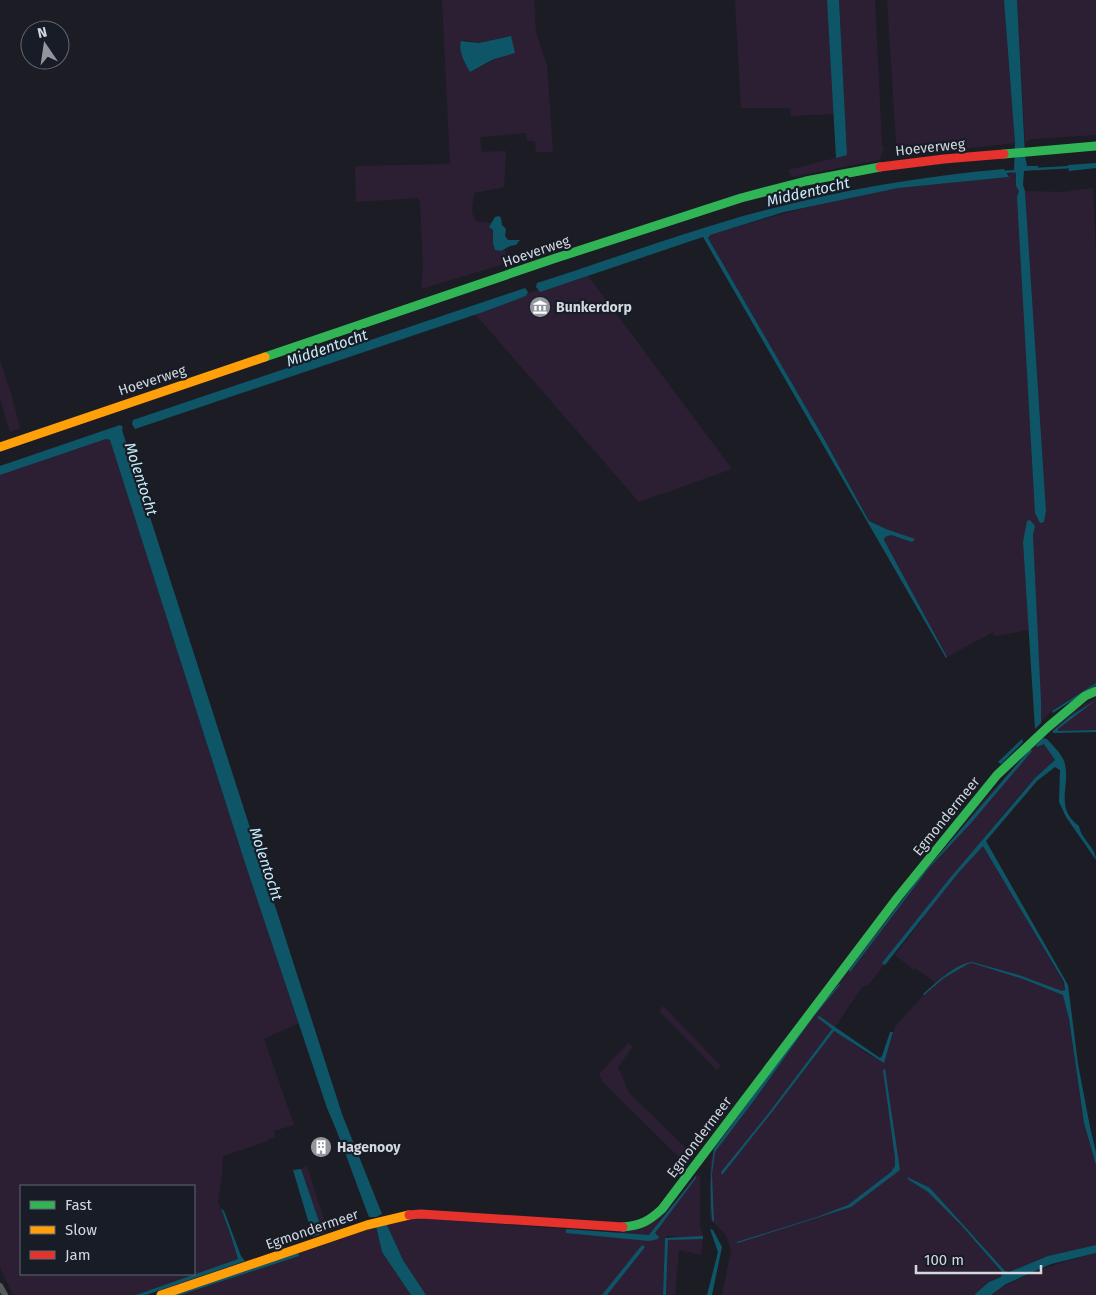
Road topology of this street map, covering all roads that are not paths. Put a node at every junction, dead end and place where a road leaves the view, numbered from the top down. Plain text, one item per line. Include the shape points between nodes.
1 (1096, 146) edge
2 (0, 447) edge
3 (1096, 690) edge
4 (0, 1286) edge
5 (5, 1295) edge
6 (161, 1295) edge

1 - 2 street, Hoeverweg via 894,165 806,181 741,198
3 - 6 street, Egmondermeer via 1048,727 997,775 898,897 701,1159 651,1219 640,1225 619,1228 421,1214 386,1219
4 - 5 street

